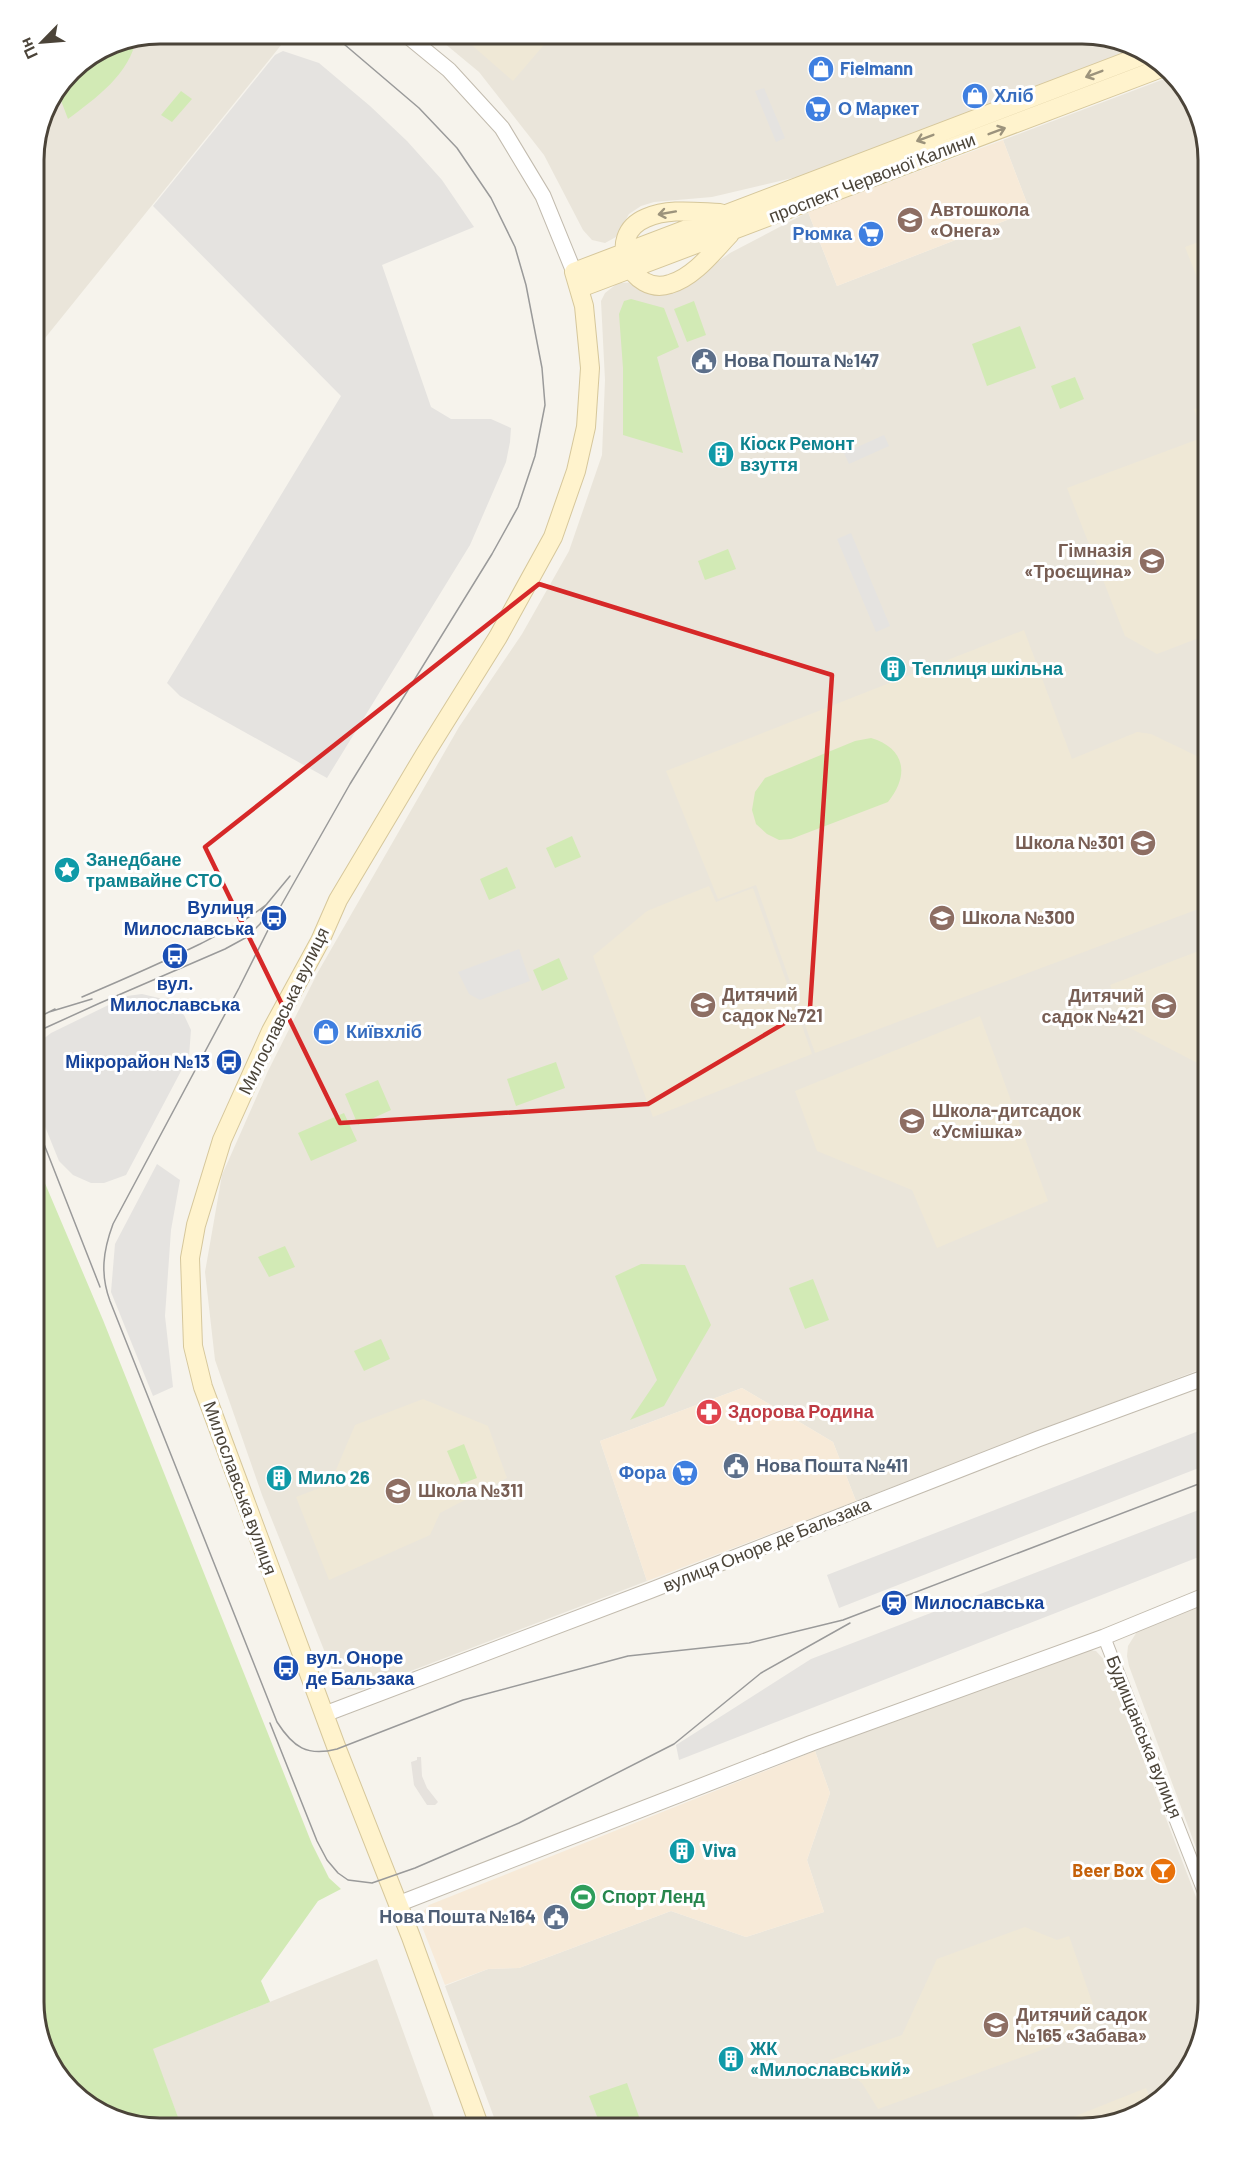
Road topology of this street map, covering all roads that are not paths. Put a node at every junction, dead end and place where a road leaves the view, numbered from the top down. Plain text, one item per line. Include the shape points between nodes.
1 (417, 44) edge
2 (1138, 57) edge
3 (1156, 70) edge
4 (729, 222) junction
5 (627, 262) junction
6 (577, 280) junction
7 (1198, 1380) edge
8 (1198, 1599) edge
9 (1104, 1637) junction
10 (325, 1714) junction
11 (1198, 1877) edge
12 (398, 1904) junction
13 (476, 2117) edge

1 - 6 street, Милославська вулиця via 448,70 502,128 543,196
2 -> 4 main road, проспект Червоної Калини
4 -> 3 main road, проспект Червоної Калини
4 - 5 main road, проспект Червоної Калини
4 -> 5 main road via 684,211 645,218 625,240
4 - 5 main road via 705,260 672,284 654,285 639,278
5 - 6 main road, проспект Червоної Калини
6 - 10 main road, Милославська вулиця via 584,306 590,368 586,427 576,471 553,537 498,638 338,900 271,1031 222,1140 190,1258 193,1346 203,1387
7 - 10 street, вулиця Оноре де Бальзака
8 - 9 street
9 - 11 street, Будищанська вулиця
9 - 12 street via 812,1743
10 - 12 main road, Милославська вулиця
12 - 13 main road, Милославська вулиця

